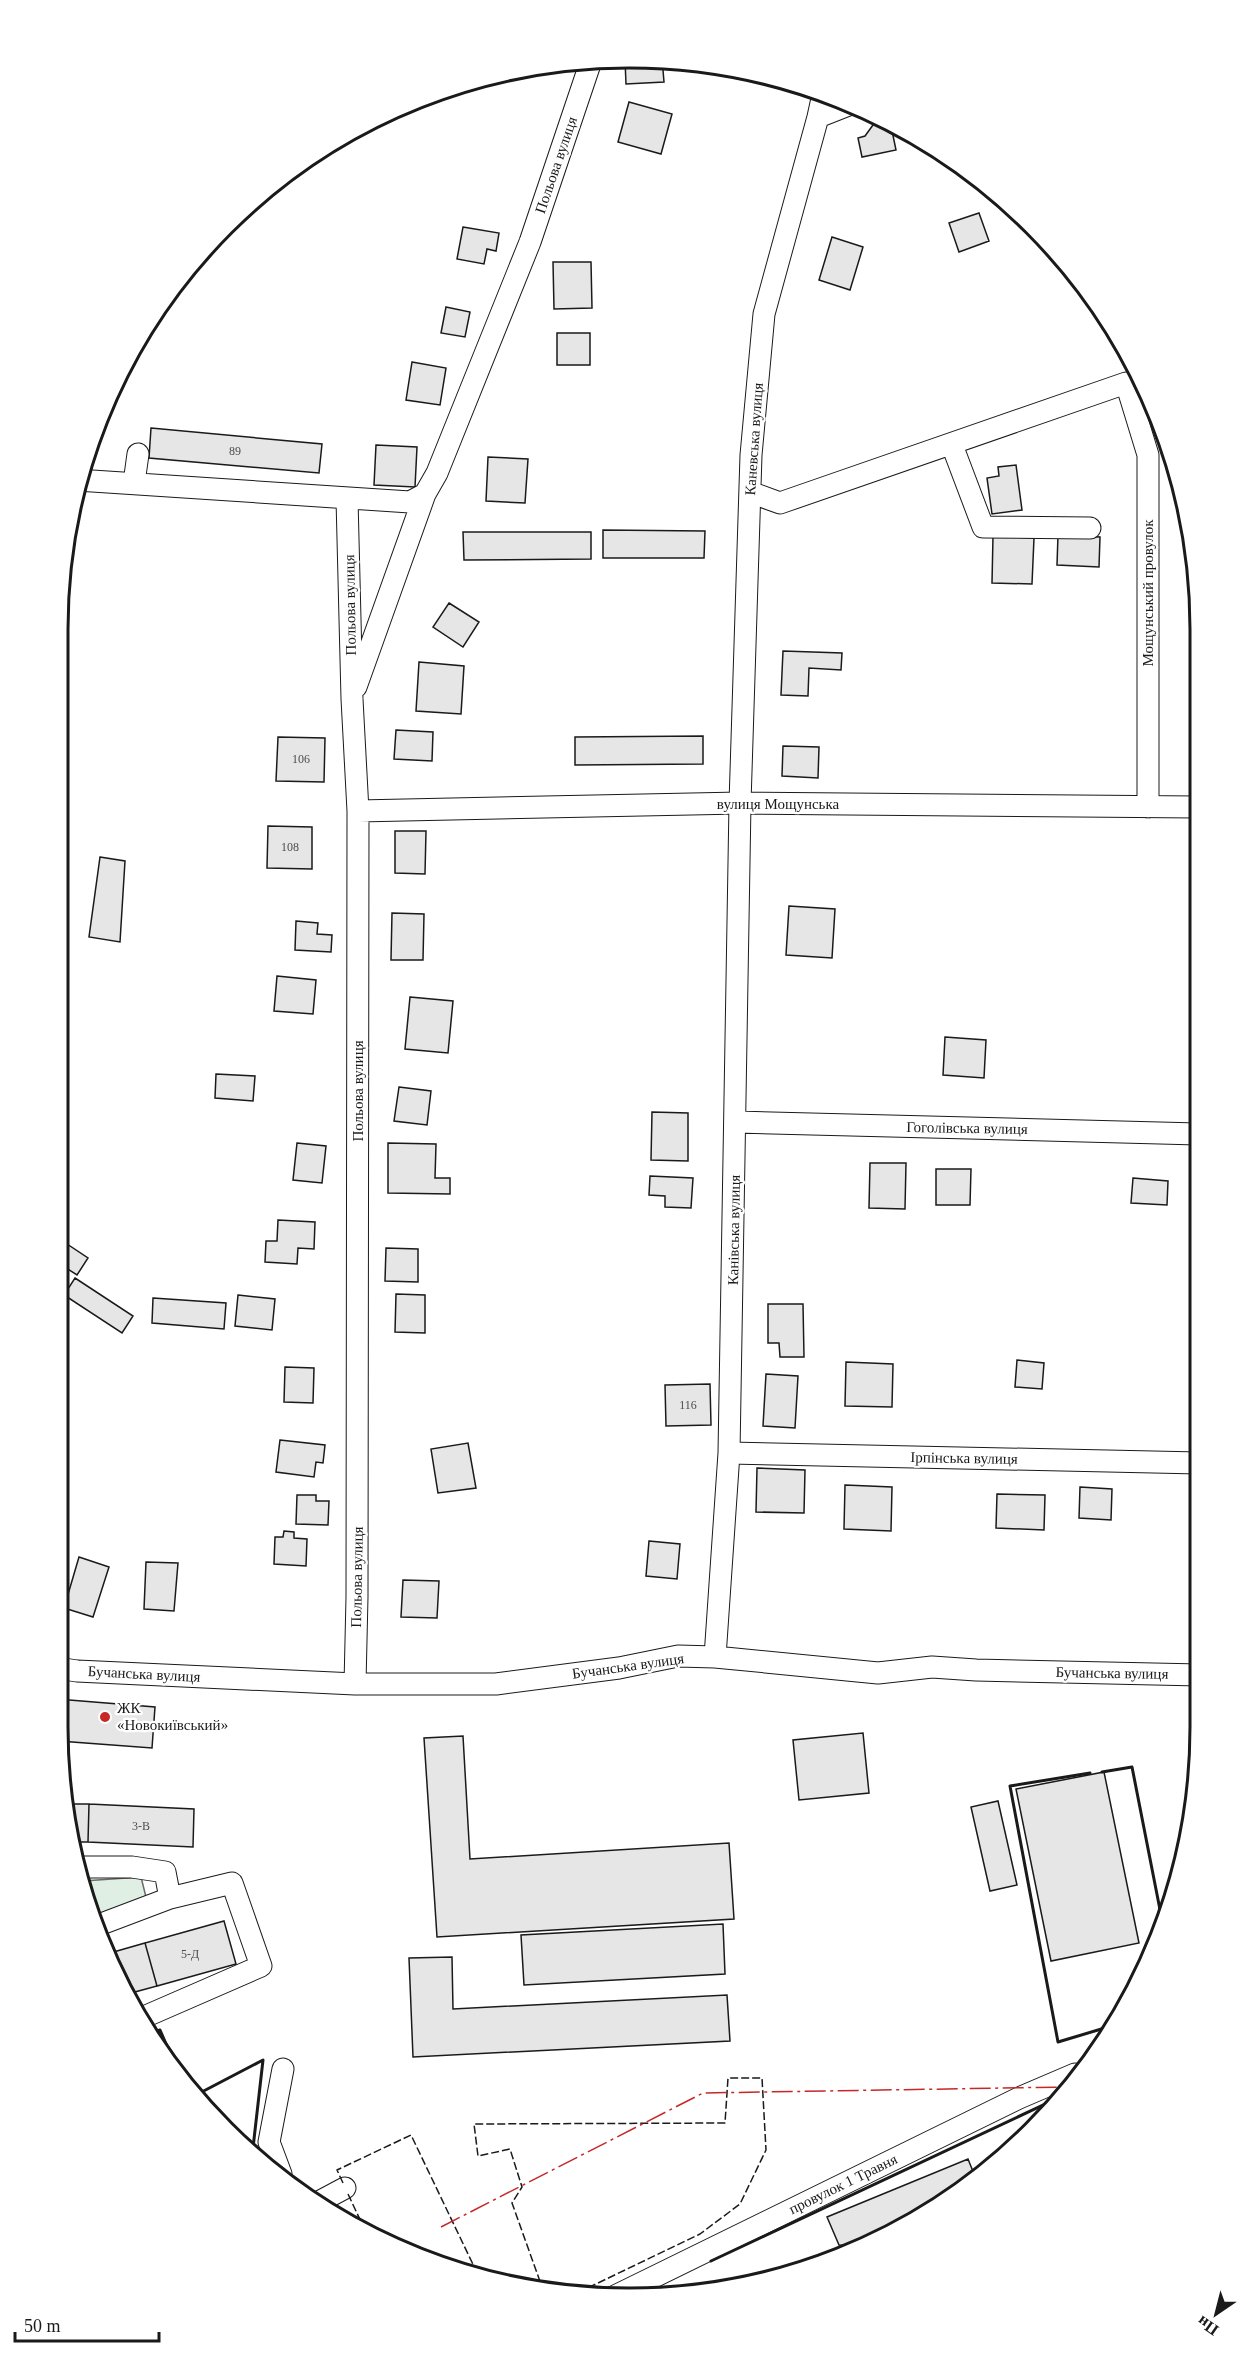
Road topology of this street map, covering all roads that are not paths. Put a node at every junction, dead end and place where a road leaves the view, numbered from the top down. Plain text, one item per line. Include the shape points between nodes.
1 (588, 69) edge
2 (821, 102) edge
3 (840, 108) edge
4 (818, 117) junction
5 (1133, 380) edge
6 (1133, 382) edge
7 (952, 445) junction
8 (138, 454) dead end
9 (88, 481) edge
10 (134, 483) junction
11 (750, 492) junction
12 (425, 494) junction
13 (347, 499) junction
14 (1090, 528) dead end
15 (352, 699) junction
16 (740, 803) junction
17 (1148, 807) junction
18 (1190, 807) edge
19 (358, 811) junction
20 (736, 1122) junction
21 (1190, 1134) edge
22 (729, 1453) junction
23 (1190, 1463) edge
24 (715, 1657) junction
25 (68, 1670) edge
26 (1190, 1675) edge
27 (355, 1684) junction
28 (86, 1867) edge
29 (170, 1898) junction
30 (103, 1923) edge
31 (148, 2015) edge
32 (283, 2069) dead end
33 (1067, 2077) edge
34 (277, 2164) edge
35 (345, 2188) dead end
36 (325, 2199) edge
37 (631, 2288) edge

1 - 12 street, Польова вулиця via 530,242 437,473
2 - 4 street, Каневська вулиця
3 - 4 street
4 - 11 street, Каневська вулиця via 764,314
5 - 7 street, Мощунський провулок
6 - 17 street, Мощунський провулок via 1148,455
7 - 11 street, Мощунський провулок via 780,503
7 - 14 street via 983,527
8 - 10 street
9 - 10 street
10 - 13 street
11 - 16 street, Каневська вулиця
12 - 13 street via 410,502
12 - 15 street, Польова вулиця
13 - 15 street, Польова вулиця
15 - 19 street, Польова вулиця
16 - 17 street, вулиця Мощунська
16 - 19 street, вулиця Мощунська
16 - 20 street, Канівська вулиця
17 - 18 street, вулиця Мощунська
19 - 27 street, Польова вулиця
20 - 21 street, Гоголівська вулиця
20 - 22 street, Канівська вулиця
22 - 23 street, Ірпінська вулиця
22 - 24 street, Канівська вулиця
24 - 26 street, Бучанська вулиця via 878,1673 932,1667
24 - 27 street, Бучанська вулиця via 678,1656 496,1684
25 - 27 street, Бучанська вулиця
28 - 29 street via 165,1872
29 - 30 street
29 - 31 street via 232,1883 261,1966
32 - 34 street via 269,2142
33 - 37 street, провулок 1 Травня
35 - 36 street

